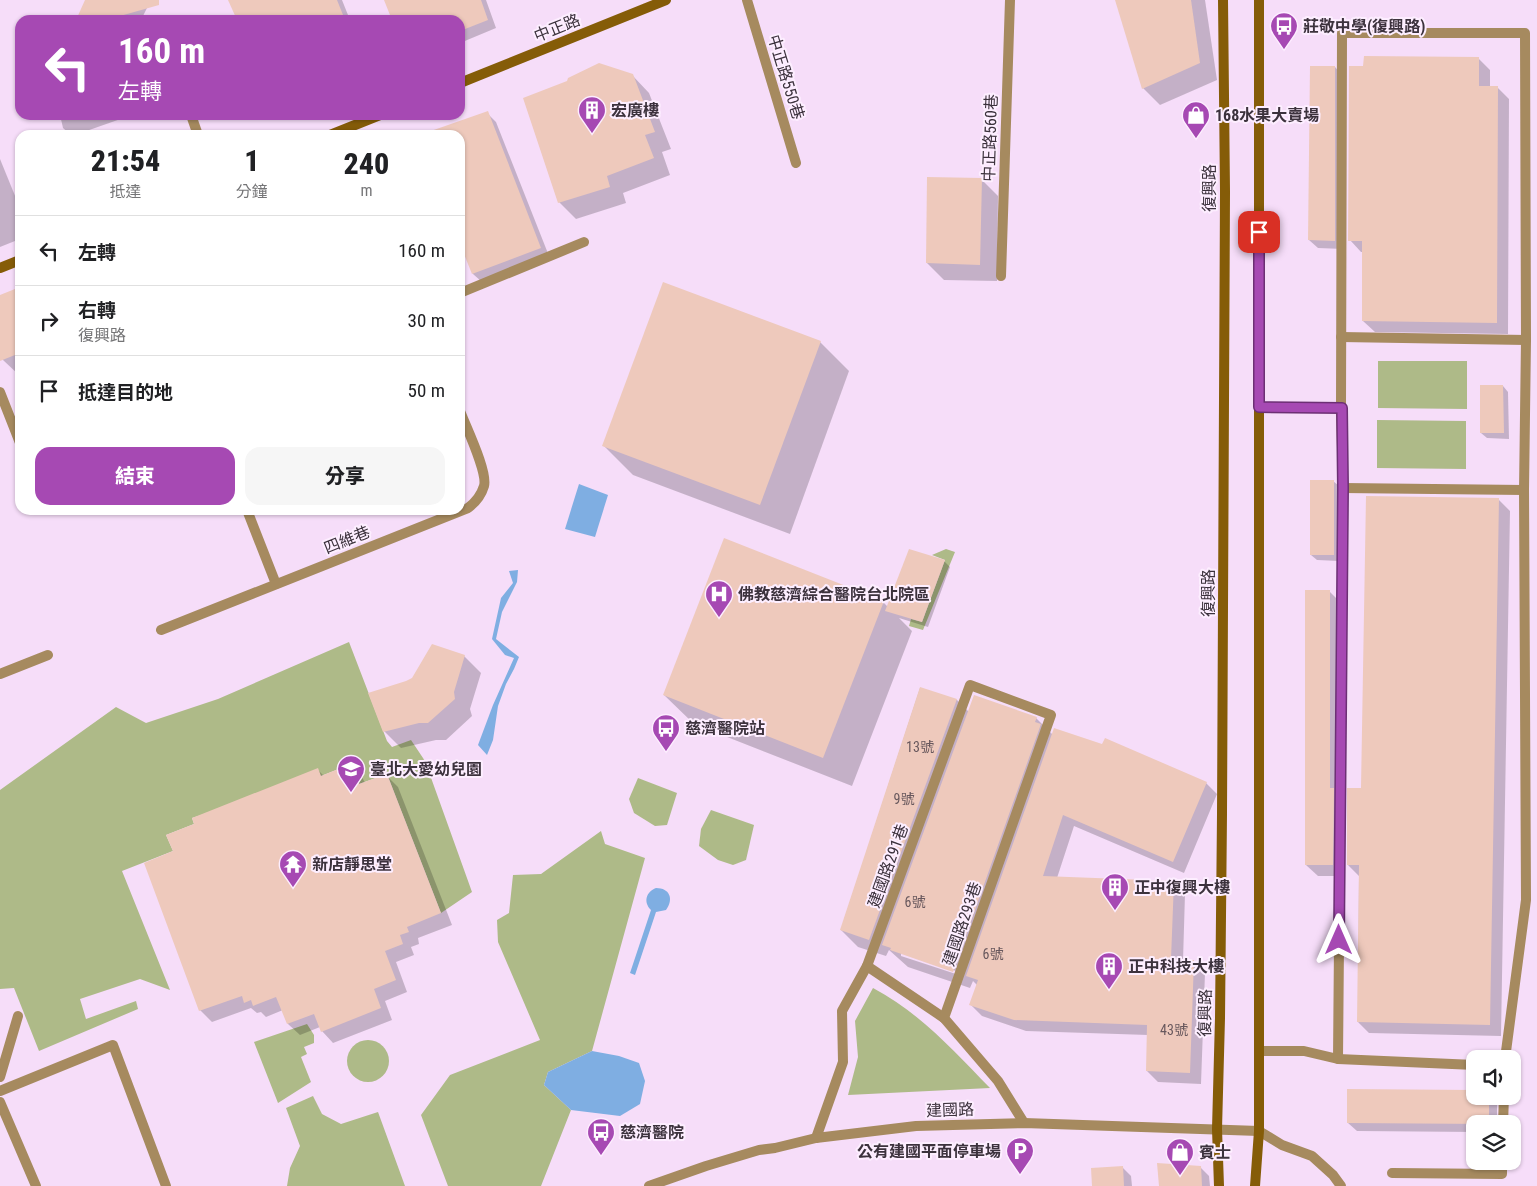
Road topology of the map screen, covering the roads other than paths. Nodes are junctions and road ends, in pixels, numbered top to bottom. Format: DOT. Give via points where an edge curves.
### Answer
graph roads {
  1 [pos="666,0"];
  2 [pos="747,0"];
  3 [pos="1010,0"];
  4 [pos="1223,0"];
  5 [pos="1259,0"];
  6 [pos="465,81"];
  7 [pos="368,120"];
  8 [pos="345,130"];
  9 [pos="796,163"];
  10 [pos="584,242"];
  11 [pos="15,262"];
  12 [pos="0,268"];
  13 [pos="1001,276"];
  14 [pos="465,291"];
  15 [pos="1341,337"];
  16 [pos="1526,340"];
  17 [pos="0,392"];
  18 [pos="1259,407"];
  19 [pos="1342,408"];
  20 [pos="465,424"];
  21 [pos="15,430"];
  22 [pos="1343,488"];
  23 [pos="1524,490"];
  24 [pos="465,509"];
  25 [pos="248,515"];
  26 [pos="450,515"];
  27 [pos="276,584"];
  28 [pos="160,630"];
  29 [pos="48,655"];
  30 [pos="0,674"];
  31 [pos="1051,715"];
  32 [pos="868,966"];
  33 [pos="18,1016"];
  34 [pos="944,1018"];
  35 [pos="1506,1050"];
  36 [pos="1259,1051"];
  37 [pos="1338,1058"];
  38 [pos="1466,1065"];
  39 [pos="0,1077"];
  40 [pos="0,1091"];
  41 [pos="0,1102"];
  42 [pos="1024,1123"];
  43 [pos="1217,1129"];
  44 [pos="1259,1131"];
  45 [pos="816,1138"];
  46 [pos="1502,1170"];
  47 [pos="1392,1173"];
  48 [pos="36,1186"];
  49 [pos="166,1186"];
  50 [pos="649,1186"];
  51 [pos="1219,1186"];
  52 [pos="1256,1186"];
  53 [pos="1341,1186"];
  1 -- 6 [label="main road, 中正路"];
  2 -- 9 [label="street, 中正路550巷"];
  3 -- 13 [label="street, 中正路560巷"];
  4 -- 43 [label="main road, 復興路" via="1222,804"];
  5 -- 18 [label="main road"];
  7 -- 8 [label="main road"];
  10 -- 14 [label="street"];
  11 -- 12 [label="main road"];
  15 -- 16 [label="street"];
  15 -- 16 [label="street" via="1342,33 1525,33"];
  15 -- 19 [label="street"];
  16 -- 23 [label="street"];
  17 -- 21 [label="street"];
  18 -- 19 [label="street"];
  18 -- 36 [label="main road"];
  19 -- 22 [label="street"];
  20 -- 24 [label="street, 四維巷" via="485,484 478,500"];
  22 -- 23 [label="street"];
  22 -- 37 [label="street"];
  23 -- 35 [label="street" via="1526,900"];
  25 -- 27 [label="street"];
  26 -- 27 [label="street, 四維巷"];
  27 -- 28 [label="street, 四維巷"];
  29 -- 30 [label="street"];
  31 -- 32 [label="street, 建國路291巷" via="970,686"];
  31 -- 34 [label="street, 建國路293巷"];
  32 -- 34 [label="street"];
  32 -- 45 [label="street, 建國路291巷" via="842,1011 843,1062"];
  33 -- 39 [label="street"];
  34 -- 42 [label="street" via="998,1081"];
  36 -- 37 [label="street" via="1304,1051"];
  36 -- 44 [label="main road"];
  37 -- 38 [label="street"];
  40 -- 49 [label="street" via="113,1045"];
  41 -- 48 [label="street"];
  42 -- 43 [label="street, 建國路"];
  42 -- 45 [label="street, 建國路" via="916,1126"];
  43 -- 44 [label="street, 建國路"];
  43 -- 51 [label="main road, 復興路"];
  44 -- 52 [label="main road"];
  44 -- 53 [label="street" via="1282,1145 1312,1156"];
  45 -- 50 [label="street, 建國路" via="759,1150"];
  46 -- 47 [label="street" via="1502,1174"];
}
